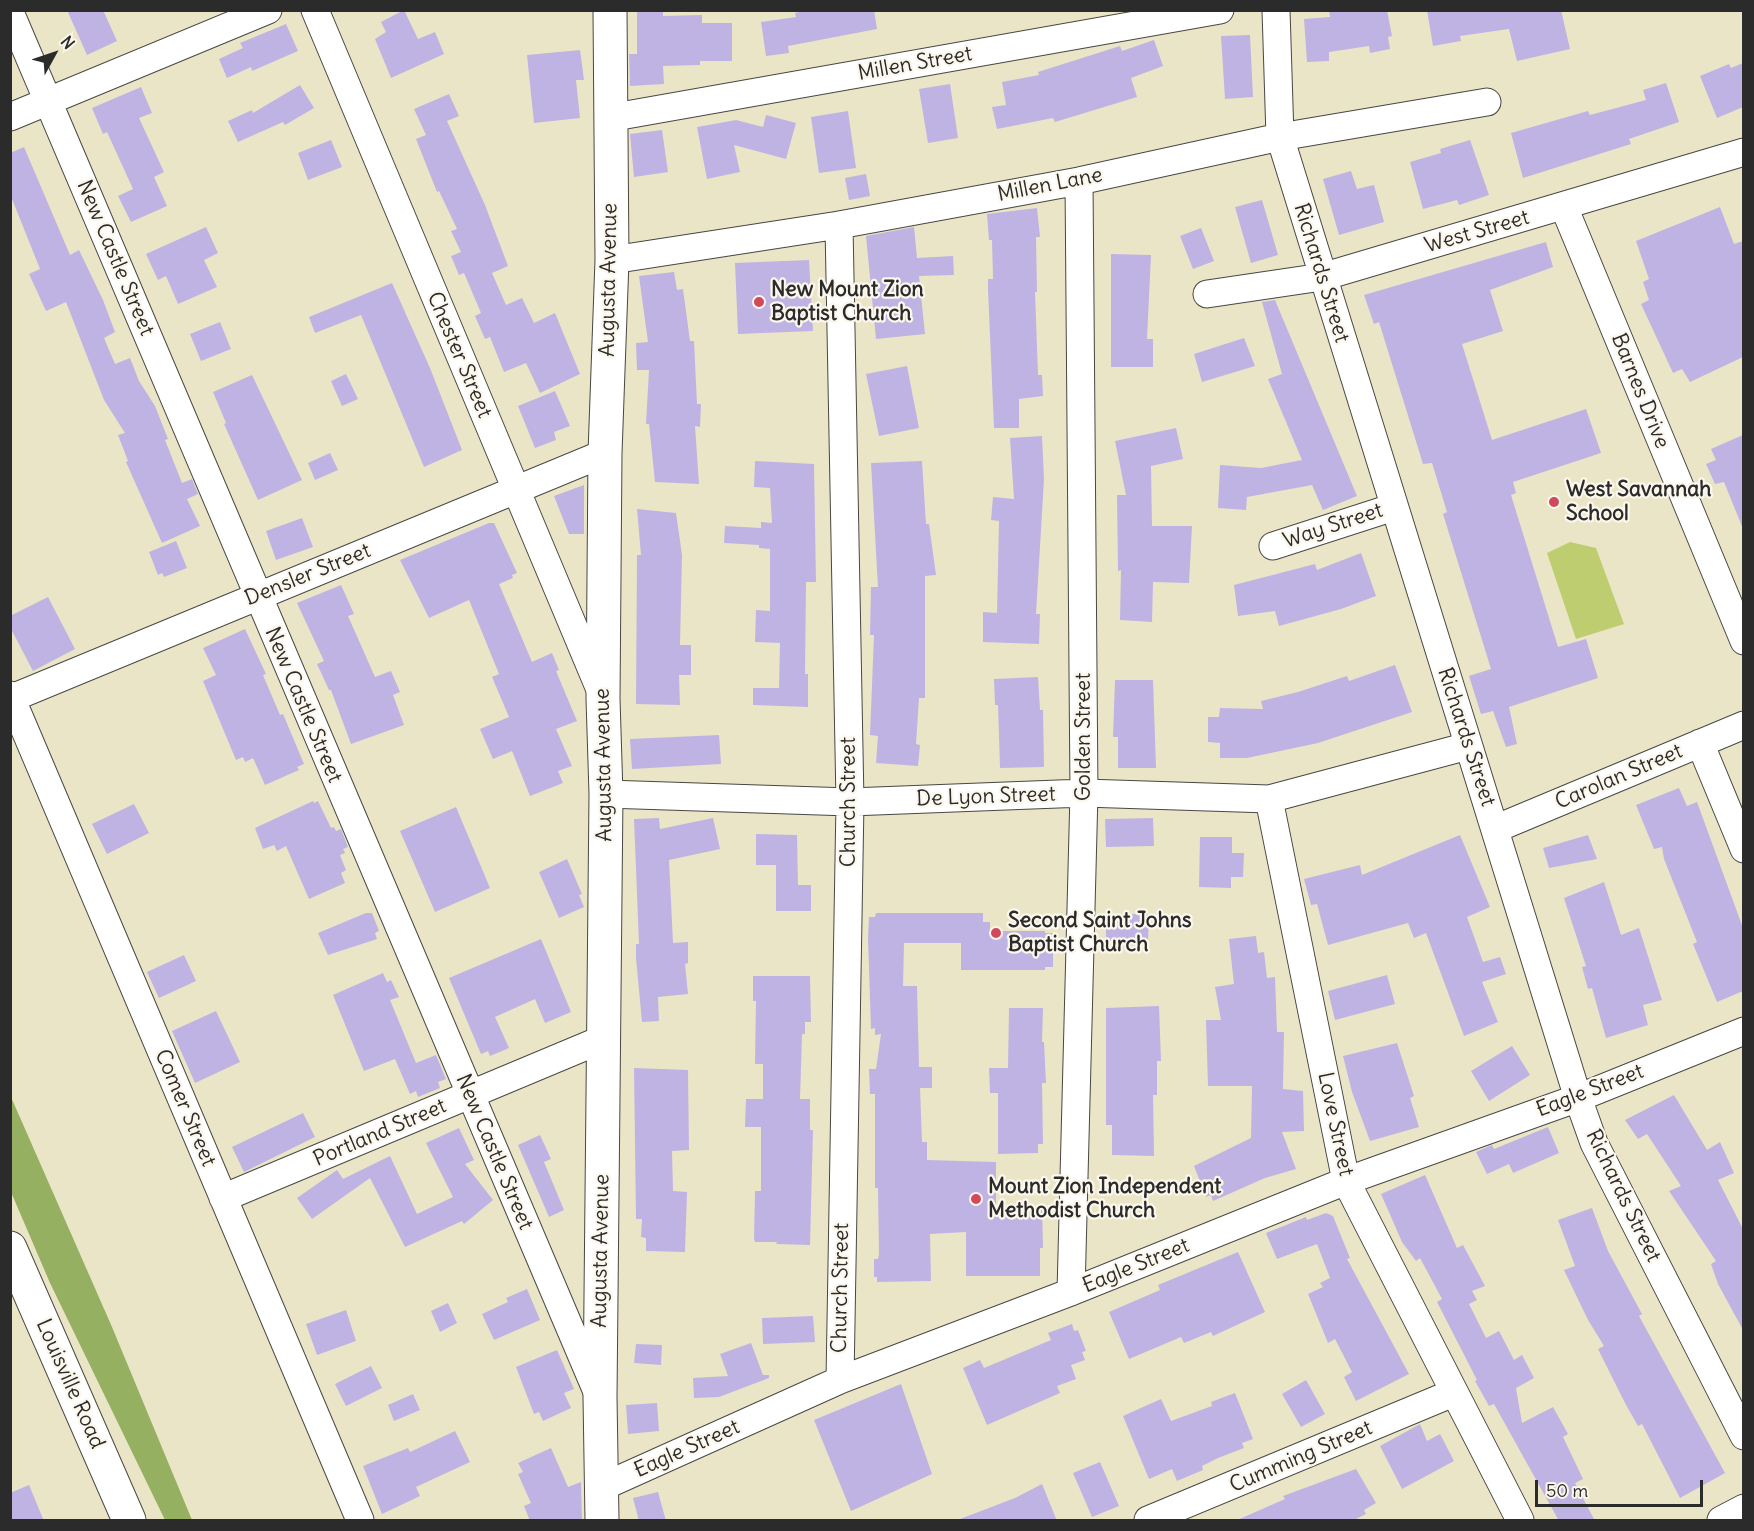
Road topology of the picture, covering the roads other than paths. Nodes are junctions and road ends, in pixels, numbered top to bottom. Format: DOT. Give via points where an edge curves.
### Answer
graph roads {
  1 [pos="268,10"];
  2 [pos="315,10"];
  3 [pos="610,10"];
  4 [pos="1220,10"];
  5 [pos="1276,10"];
  6 [pos="10,12"];
  7 [pos="49,102"];
  8 [pos="1487,102"];
  9 [pos="10,117"];
  10 [pos="609,118"];
  11 [pos="1280,137"];
  12 [pos="1743,152"];
  13 [pos="1079,181"];
  14 [pos="1564,207"];
  15 [pos="839,225"];
  16 [pos="612,260"];
  17 [pos="1322,277"];
  18 [pos="1207,294"];
  19 [pos="605,453"];
  20 [pos="517,492"];
  21 [pos="1394,507"];
  22 [pos="1273,546"];
  23 [pos="256,595"];
  24 [pos="1743,641"];
  25 [pos="11,697"];
  26 [pos="603,699"];
  27 [pos="1743,724"];
  28 [pos="1700,743"];
  29 [pos="1467,746"];
  30 [pos="1084,793"];
  31 [pos="606,794"];
  32 [pos="1269,799"];
  33 [pos="850,802"];
  34 [pos="1495,829"];
  35 [pos="1743,849"];
  36 [pos="1743,1031"];
  37 [pos="603,1039"];
  38 [pos="470,1095"];
  39 [pos="1578,1098"];
  40 [pos="1346,1181"];
  41 [pos="223,1198"];
  42 [pos="10,1248"];
  43 [pos="1071,1292"];
  44 [pos="840,1380"];
  45 [pos="1453,1393"];
  46 [pos="600,1398"];
  47 [pos="1743,1436"];
  48 [pos="602,1487"];
  49 [pos="1743,1508"];
  50 [pos="129,1521"];
  51 [pos="360,1521"];
  52 [pos="602,1521"];
  53 [pos="1148,1521"];
  54 [pos="1520,1521"];
  55 [pos="1721,1521"];
  1 -- 7 [label="street"];
  2 -- 20 [label="street, Chester Street"];
  3 -- 10 [label="main road, Augusta Avenue"];
  4 -- 10 [label="street, Millen Street"];
  5 -- 11 [label="street, Richards Street"];
  6 -- 7 [label="street, New Castle Street"];
  7 -- 9 [label="street"];
  7 -- 23 [label="street, New Castle Street"];
  8 -- 11 [label="street, Millen Lane"];
  10 -- 16 [label="main road, Augusta Avenue"];
  11 -- 13 [label="street, Millen Lane"];
  11 -- 17 [label="street, Richards Street"];
  12 -- 14 [label="street, West Street"];
  13 -- 15 [label="street, Millen Lane"];
  13 -- 30 [label="street, Golden Street"];
  14 -- 17 [label="street, West Street"];
  14 -- 24 [label="street, Barnes Drive"];
  15 -- 16 [label="street, Millen Lane"];
  15 -- 33 [label="street, Church Street"];
  16 -- 19 [label="main road, Augusta Avenue"];
  17 -- 18 [label="street, West Street"];
  17 -- 21 [label="street, Richards Street"];
  19 -- 20 [label="street, Densler Street"];
  19 -- 26 [label="main road, Augusta Avenue"];
  20 -- 23 [label="street, Densler Street"];
  20 -- 26 [label="street, Chester Street"];
  21 -- 22 [label="street, Way Street"];
  21 -- 29 [label="street, Richards Street"];
  23 -- 25 [label="street, Densler Street"];
  23 -- 38 [label="street, New Castle Street"];
  25 -- 41 [label="street, Comer Street"];
  26 -- 31 [label="main road, Augusta Avenue"];
  27 -- 28 [label="street, Carolan Street"];
  28 -- 34 [label="street, Carolan Street"];
  28 -- 35 [label="street"];
  29 -- 32 [label="street, De Lyon Street"];
  29 -- 34 [label="street, Richards Street"];
  30 -- 32 [label="street, De Lyon Street"];
  30 -- 33 [label="street, De Lyon Street"];
  30 -- 43 [label="street, Golden Street"];
  31 -- 33 [label="street, De Lyon Street"];
  31 -- 37 [label="main road, Augusta Avenue"];
  32 -- 40 [label="street, Love Street"];
  33 -- 44 [label="street, Church Street"];
  34 -- 39 [label="street, Richards Street"];
  36 -- 39 [label="street, Eagle Street"];
  37 -- 38 [label="street, Portland Street"];
  37 -- 46 [label="main road, Augusta Avenue"];
  38 -- 41 [label="street, Portland Street"];
  38 -- 46 [label="street, New Castle Street"];
  39 -- 40 [label="street, Eagle Street"];
  39 -- 47 [label="street, Richards Street" via="1594,1143"];
  40 -- 43 [label="street, Eagle Street"];
  40 -- 45 [label="street, Love Street"];
  41 -- 51 [label="street, Comer Street"];
  42 -- 50 [label="main road, Louisville Road"];
  43 -- 44 [label="street, Eagle Street"];
  44 -- 48 [label="street, Eagle Street"];
  45 -- 53 [label="street, Cumming Street"];
  45 -- 54 [label="street, Love Street"];
  46 -- 48 [label="main road, Augusta Avenue"];
  48 -- 52 [label="main road, Augusta Avenue"];
  49 -- 55 [label="street"];
}
